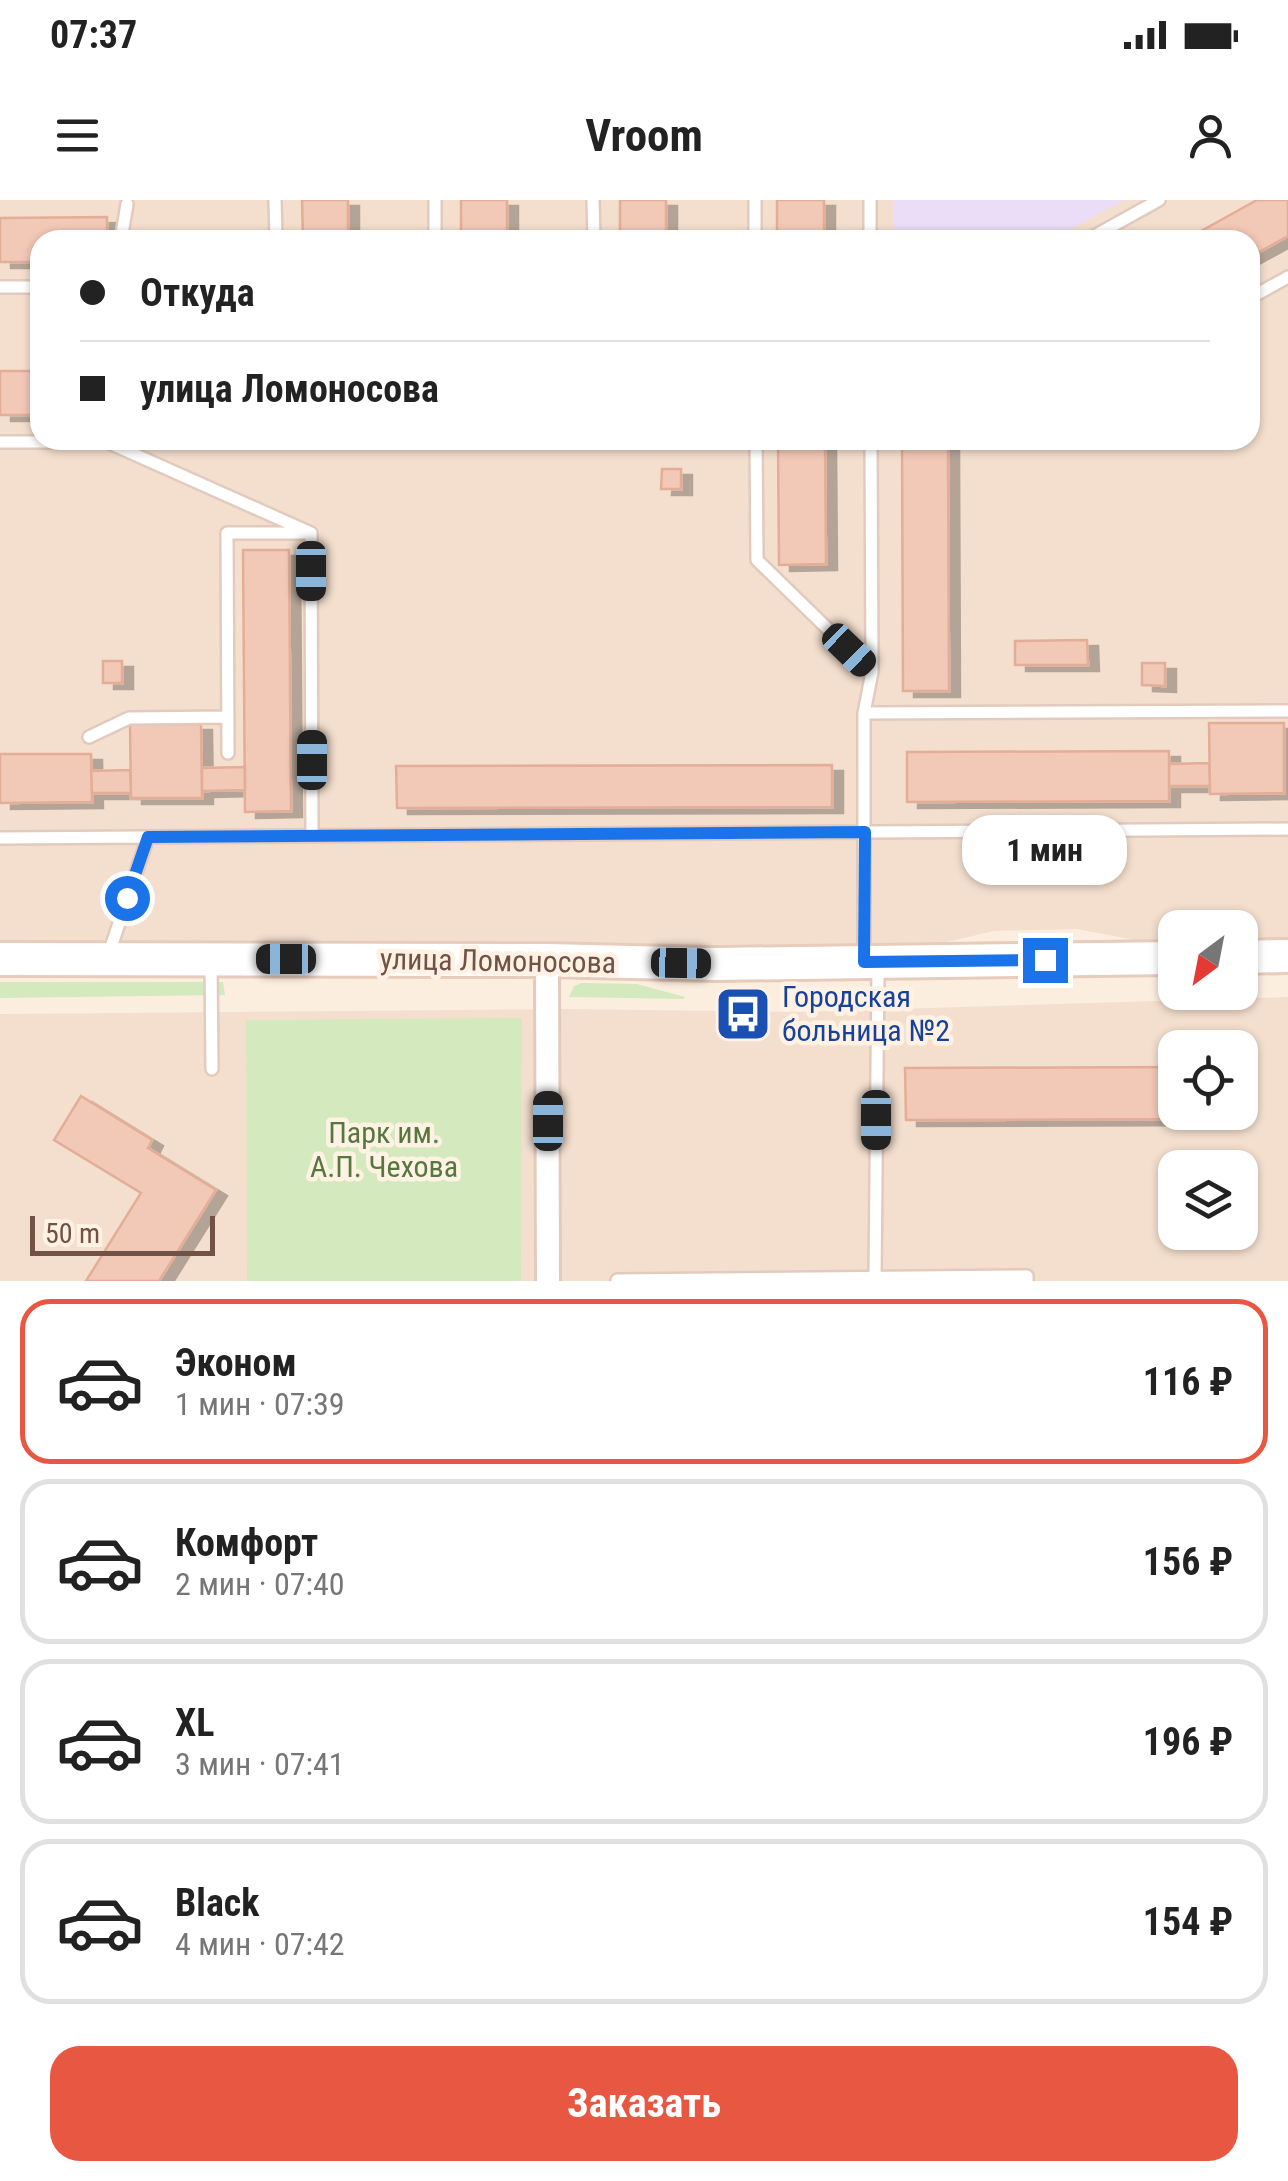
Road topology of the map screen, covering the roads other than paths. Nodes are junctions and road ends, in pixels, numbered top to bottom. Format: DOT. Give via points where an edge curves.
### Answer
graph roads {
  1 [pos="276,200"];
  2 [pos="435,200"];
  3 [pos="594,200"];
  4 [pos="755,200"];
  5 [pos="870,200"];
  6 [pos="1159,200"];
  7 [pos="127,204"];
  8 [pos="123,230"];
  9 [pos="276,230"];
  10 [pos="435,230"];
  11 [pos="594,230"];
  12 [pos="755,230"];
  13 [pos="870,230"];
  14 [pos="1105,230"];
  15 [pos="1288,277"];
  16 [pos="0,287"];
  17 [pos="30,287"];
  18 [pos="1260,292"];
  19 [pos="0,442"];
  20 [pos="30,442"];
  21 [pos="125,450"];
  22 [pos="756,450"];
  23 [pos="871,450"];
  24 [pos="310,533"];
  25 [pos="872,672"];
  26 [pos="1288,712"];
  27 [pos="864,713"];
  28 [pos="228,717"];
  29 [pos="90,737"];
  30 [pos="228,752"];
  31 [pos="1288,828"];
  32 [pos="865,832"];
  33 [pos="312,836"];
  34 [pos="148,837"];
  35 [pos="0,838"];
  36 [pos="1258,956"];
  37 [pos="1288,956"];
  38 [pos="1158,958"];
  39 [pos="0,959"];
  40 [pos="107,959"];
  41 [pos="212,959"];
  42 [pos="548,960"];
  43 [pos="872,962"];
  44 [pos="212,1069"];
  45 [pos="875,1277"];
  46 [pos="617,1280"];
  47 [pos="548,1281"];
  48 [pos="1028,1281"];
  1 -- 9 [label="lane"];
  2 -- 10 [label="lane"];
  3 -- 11 [label="lane"];
  4 -- 12 [label="lane"];
  5 -- 13 [label="lane"];
  6 -- 14 [label="lane"];
  7 -- 8 [label="lane"];
  15 -- 18 [label="lane"];
  16 -- 17 [label="lane"];
  19 -- 20 [label="lane"];
  21 -- 24 [label="lane"];
  22 -- 25 [label="lane" via="757,560"];
  23 -- 25 [label="lane"];
  24 -- 28 [label="lane" via="226,533"];
  24 -- 33 [label="lane"];
  25 -- 27 [label="lane"];
  26 -- 27 [label="lane"];
  27 -- 32 [label="lane"];
  28 -- 29 [label="lane" via="129,718"];
  28 -- 30 [label="lane"];
  31 -- 32 [label="lane"];
  32 -- 33 [label="lane"];
  32 -- 43 [label="lane"];
  33 -- 34 [label="lane"];
  34 -- 35 [label="lane"];
  34 -- 40 [label="lane"];
  36 -- 37 [label="main road"];
  38 -- 43 [label="main road, улица Ломоносова"];
  39 -- 40 [label="main road, улица Ломоносова"];
  40 -- 41 [label="main road, улица Ломоносова"];
  41 -- 42 [label="main road, улица Ломоносова"];
  41 -- 44 [label="lane"];
  42 -- 43 [label="main road, улица Ломоносова"];
  42 -- 47 [label="street"];
  43 -- 45 [label="lane"];
  45 -- 46 [label="lane"];
  45 -- 48 [label="lane"];
}
